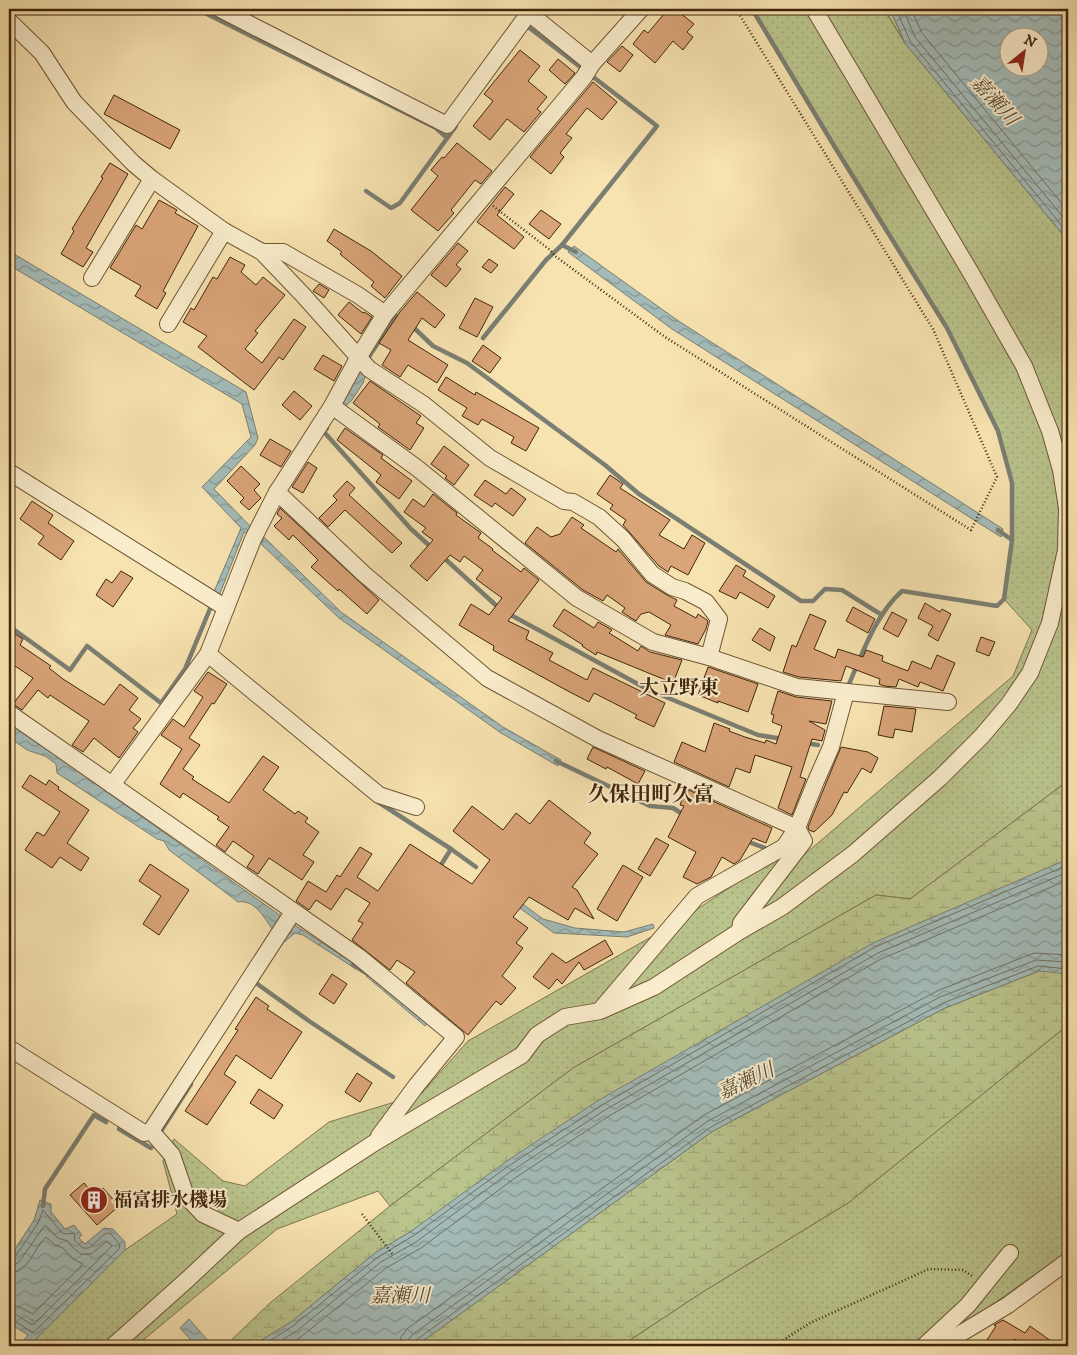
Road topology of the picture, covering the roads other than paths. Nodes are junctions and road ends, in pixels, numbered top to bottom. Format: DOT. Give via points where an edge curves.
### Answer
graph roads {
  1 [pos="220,9"];
  2 [pos="641,9"];
  3 [pos="814,9"];
  4 [pos="9,21"];
  5 [pos="588,70"];
  6 [pos="152,179"];
  7 [pos="224,231"];
  8 [pos="262,252"];
  9 [pos="92,278"];
  10 [pos="385,314"];
  11 [pos="168,324"];
  12 [pos="358,358"];
  13 [pos="338,410"];
  14 [pos="9,472"];
  15 [pos="277,492"];
  16 [pos="218,604"];
  17 [pos="208,654"];
  18 [pos="709,657"];
  19 [pos="846,692"];
  20 [pos="948,702"];
  21 [pos="9,713"];
  22 [pos="112,785"];
  23 [pos="416,807"];
  24 [pos="797,828"];
  25 [pos="288,919"];
  26 [pos="740,931"];
  27 [pos="600,1011"];
  28 [pos="9,1048"];
  29 [pos="151,1131"];
  30 [pos="374,1142"];
  31 [pos="239,1231"];
  32 [pos="1010,1253"];
  33 [pos="1068,1260"];
  34 [pos="113,1346"];
  35 [pos="924,1346"];
  36 [pos="940,1346"];
  1 -- 5 [label="street" via="447,124 529,13"];
  2 -- 5 [label="street"];
  3 -- 26 [label="street" via="1024,366 1050,431 1061,470 1067,508 1066,550 1050,623 1030,673 982,736 940,778 853,854 782,907"];
  4 -- 6 [label="street" via="42,53 74,102"];
  5 -- 10 [label="street"];
  6 -- 7 [label="street"];
  6 -- 9 [label="street"];
  7 -- 8 [label="street"];
  7 -- 11 [label="street"];
  8 -- 10 [label="street" via="283,252"];
  8 -- 12 [label="street"];
  10 -- 12 [label="street"];
  12 -- 13 [label="street"];
  12 -- 18 [label="street" via="369,369 423,404 490,458 564,501 573,502 599,517 623,539 652,574 706,602 719,619"];
  13 -- 15 [label="street"];
  13 -- 18 [label="street" via="417,468 577,598 653,642"];
  14 -- 16 [label="street"];
  15 -- 16 [label="street"];
  15 -- 24 [label="street" via="364,574 487,678 598,739"];
  16 -- 17 [label="street"];
  17 -- 22 [label="street"];
  17 -- 23 [label="street" via="379,795"];
  18 -- 19 [label="street" via="797,686"];
  19 -- 20 [label="street"];
  19 -- 24 [label="street" via="831,747"];
  21 -- 22 [label="street"];
  22 -- 25 [label="street"];
  24 -- 26 [label="street" via="804,841 741,923"];
  24 -- 27 [label="street" via="784,847 697,896"];
  25 -- 29 [label="street"];
  25 -- 30 [label="street" via="359,957 456,1037"];
  26 -- 27 [label="street" via="654,987"];
  27 -- 30 [label="street" via="565,1017 537,1035 522,1056"];
  28 -- 29 [label="street" via="144,1133"];
  29 -- 31 [label="street" via="172,1155 186,1196 203,1214"];
  30 -- 31 [label="street"];
  31 -- 34 [label="street"];
  32 -- 35 [label="street" via="968,1305"];
  33 -- 36 [label="street" via="1008,1305"];
}
